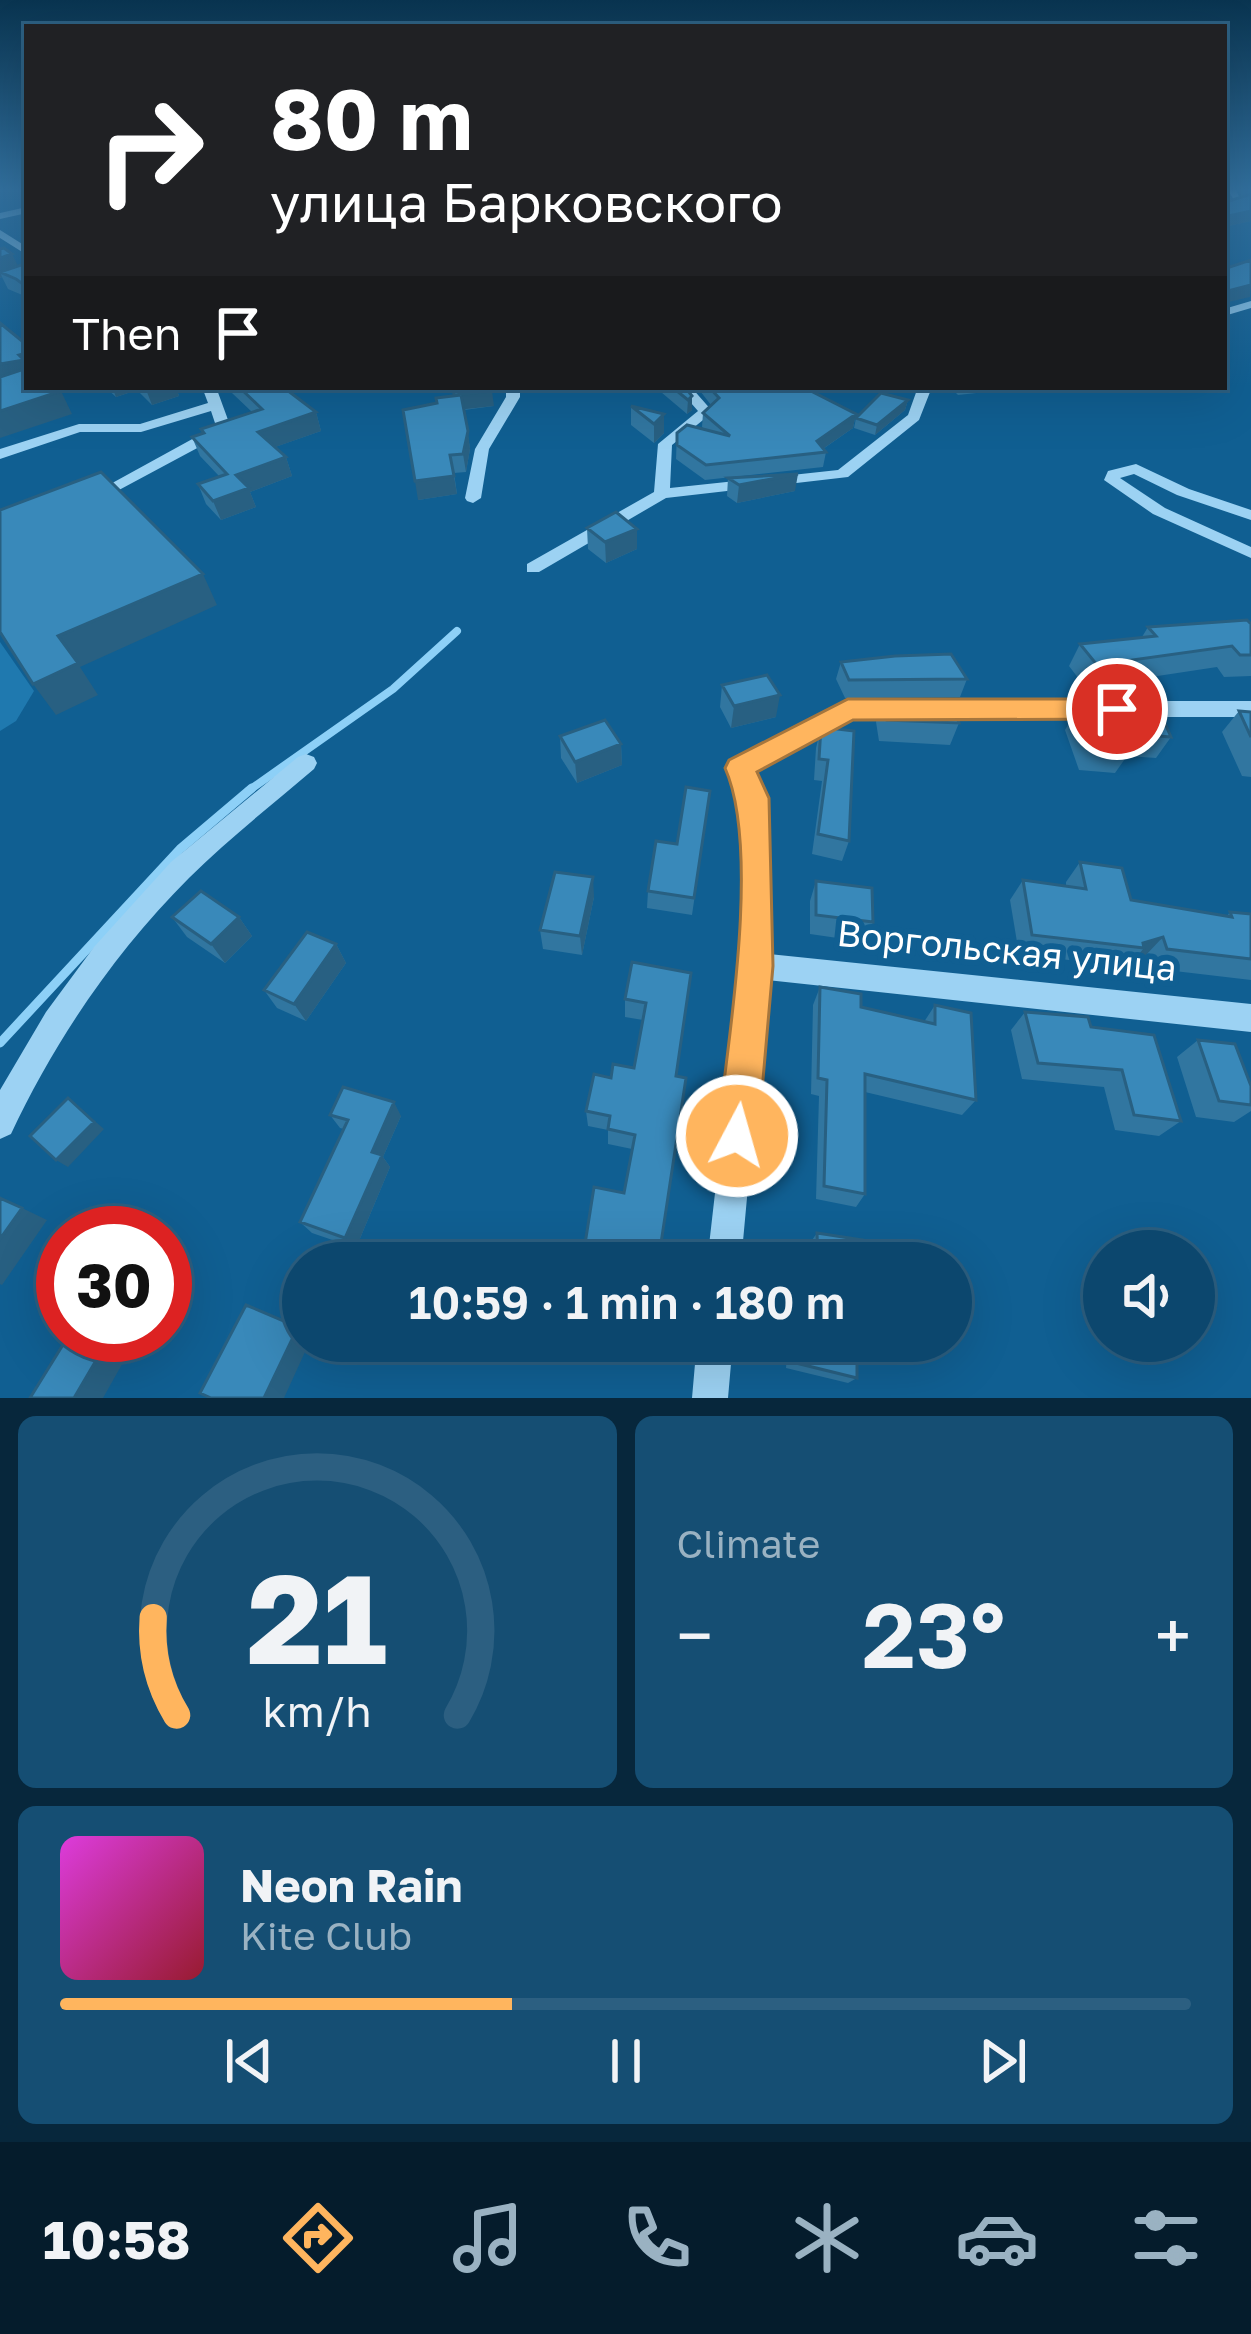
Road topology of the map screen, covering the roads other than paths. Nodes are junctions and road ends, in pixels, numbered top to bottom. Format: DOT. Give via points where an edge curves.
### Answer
graph roads {
  1 [pos="1251,304"];
  2 [pos="1227,310"];
  3 [pos="212,390"];
  4 [pos="513,390"];
  5 [pos="687,390"];
  6 [pos="925,390"];
  7 [pos="216,405"];
  8 [pos="0,454"];
  9 [pos="113,487"];
  10 [pos="662,494"];
  11 [pos="473,498"];
  12 [pos="1251,515"];
  13 [pos="1251,553"];
  14 [pos="533,568"];
  15 [pos="1251,709"];
  16 [pos="306,763"];
  17 [pos="755,966"];
  18 [pos="1251,1018"];
  19 [pos="0,1123"];
  20 [pos="726,1242"];
  21 [pos="715,1362"];
  22 [pos="713,1397"];
  1 -- 2 [label="street"];
  3 -- 7 [label="street"];
  4 -- 11 [label="street" via="482,449"];
  5 -- 10 [label="street" via="706,412 665,444"];
  6 -- 10 [label="street" via="914,417 842,474"];
  7 -- 8 [label="street" via="142,428 79,428"];
  7 -- 9 [label="street" via="224,428"];
  10 -- 14 [label="street"];
  12 -- 13 [label="street" via="1136,469 1112,480"];
  15 -- 17 [label="street" via="848,710 740,768 754,798"];
  16 -- 19 [label="street" via="180,870 112,950"];
  17 -- 18 [label="street, Воргольская улица"];
  17 -- 20 [label="street"];
  21 -- 22 [label="street"];
}
